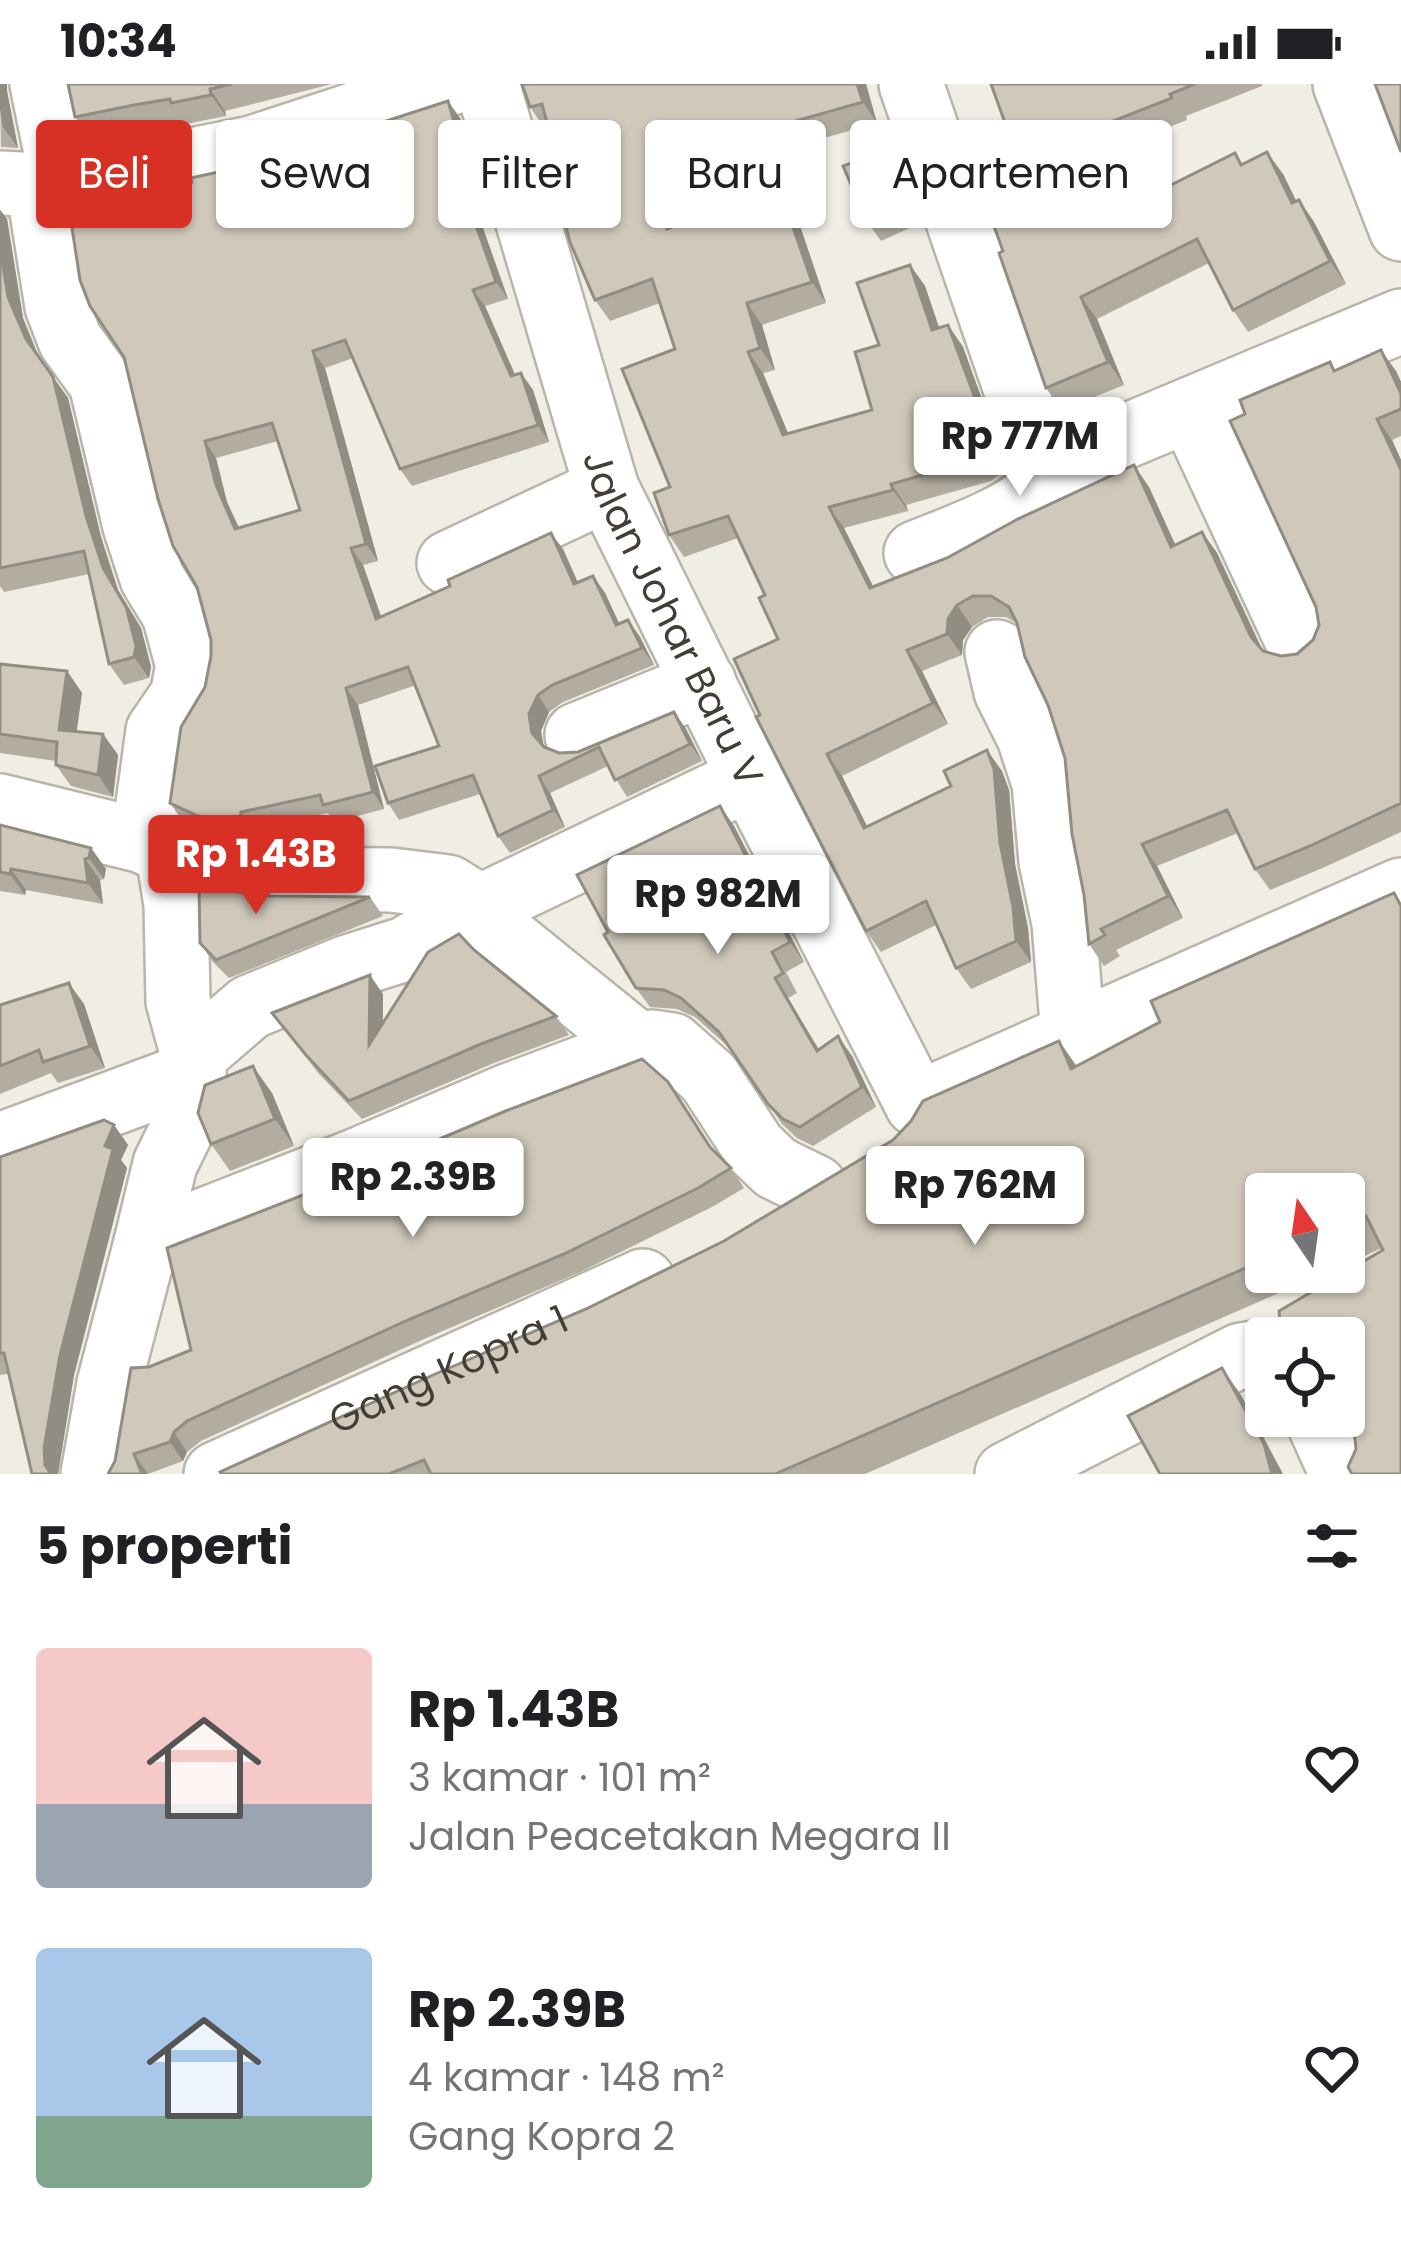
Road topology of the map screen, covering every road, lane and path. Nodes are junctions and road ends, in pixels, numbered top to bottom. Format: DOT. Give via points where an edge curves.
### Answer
graph roads {
  1 [pos="42,84"];
  2 [pos="448,84"];
  3 [pos="487,84"];
  4 [pos="911,84"];
  5 [pos="1345,84"];
  6 [pos="34,185"];
  7 [pos="1401,229"];
  8 [pos="1401,321"];
  9 [pos="1190,410"];
  10 [pos="1046,458"];
  11 [pos="607,489"];
  12 [pos="916,553"];
  13 [pos="449,563"];
  14 [pos="1298,642"];
  15 [pos="997,652"];
  16 [pos="704,683"];
  17 [pos="577,735"];
  18 [pos="750,778"];
  19 [pos="0,806"];
  20 [pos="155,847"];
  21 [pos="1401,890"];
  22 [pos="480,907"];
  23 [pos="1073,1035"];
  24 [pos="641,1047"];
  25 [pos="193,1065"];
  26 [pos="917,1104"];
  27 [pos="0,1145"];
  28 [pos="153,1241"];
  29 [pos="690,1258"];
  30 [pos="1245,1355"];
  31 [pos="1325,1437"];
  32 [pos="93,1474"];
  33 [pos="216,1474"];
  34 [pos="1006,1474"];
  35 [pos="1342,1474"];
  1 -- 6 [label="street"];
  2 -- 6 [label="street" via="252,148"];
  3 -- 11 [label="street, Jalan Johar Baru V"];
  4 -- 10 [label="street"];
  5 -- 7 [label="street"];
  6 -- 20 [label="street" via="57,306 101,383 135,526 188,666 182,696 158,731"];
  8 -- 9 [label="street"];
  9 -- 10 [label="street" via="1069,460"];
  9 -- 14 [label="street"];
  10 -- 12 [label="street" via="1045,476 1010,512"];
  11 -- 13 [label="street"];
  11 -- 16 [label="street, Jalan Johar Baru V"];
  15 -- 23 [label="street" via="1045,783"];
  16 -- 17 [label="street"];
  16 -- 18 [label="street, Jalan Johar Baru V"];
  18 -- 22 [label="street"];
  18 -- 26 [label="street, Jalan Johar Baru V"];
  19 -- 20 [label="street"];
  20 -- 22 [label="street" via="199,868 448,887"];
  20 -- 25 [label="street" via="176,905 178,1001"];
  21 -- 23 [label="street"];
  22 -- 24 [label="street"];
  22 -- 25 [label="street" via="405,949 250,1007"];
  23 -- 26 [label="street"];
  24 -- 26 [label="street" via="672,1045 710,1078 776,1168 827,1180 895,1139"];
  24 -- 28 [label="street"];
  25 -- 27 [label="street"];
  25 -- 28 [label="street"];
  28 -- 32 [label="street" via="109,1384"];
  29 -- 33 [label="street, Gang Kopra 1"];
  30 -- 34 [label="street"];
  31 -- 35 [label="street"];
}
